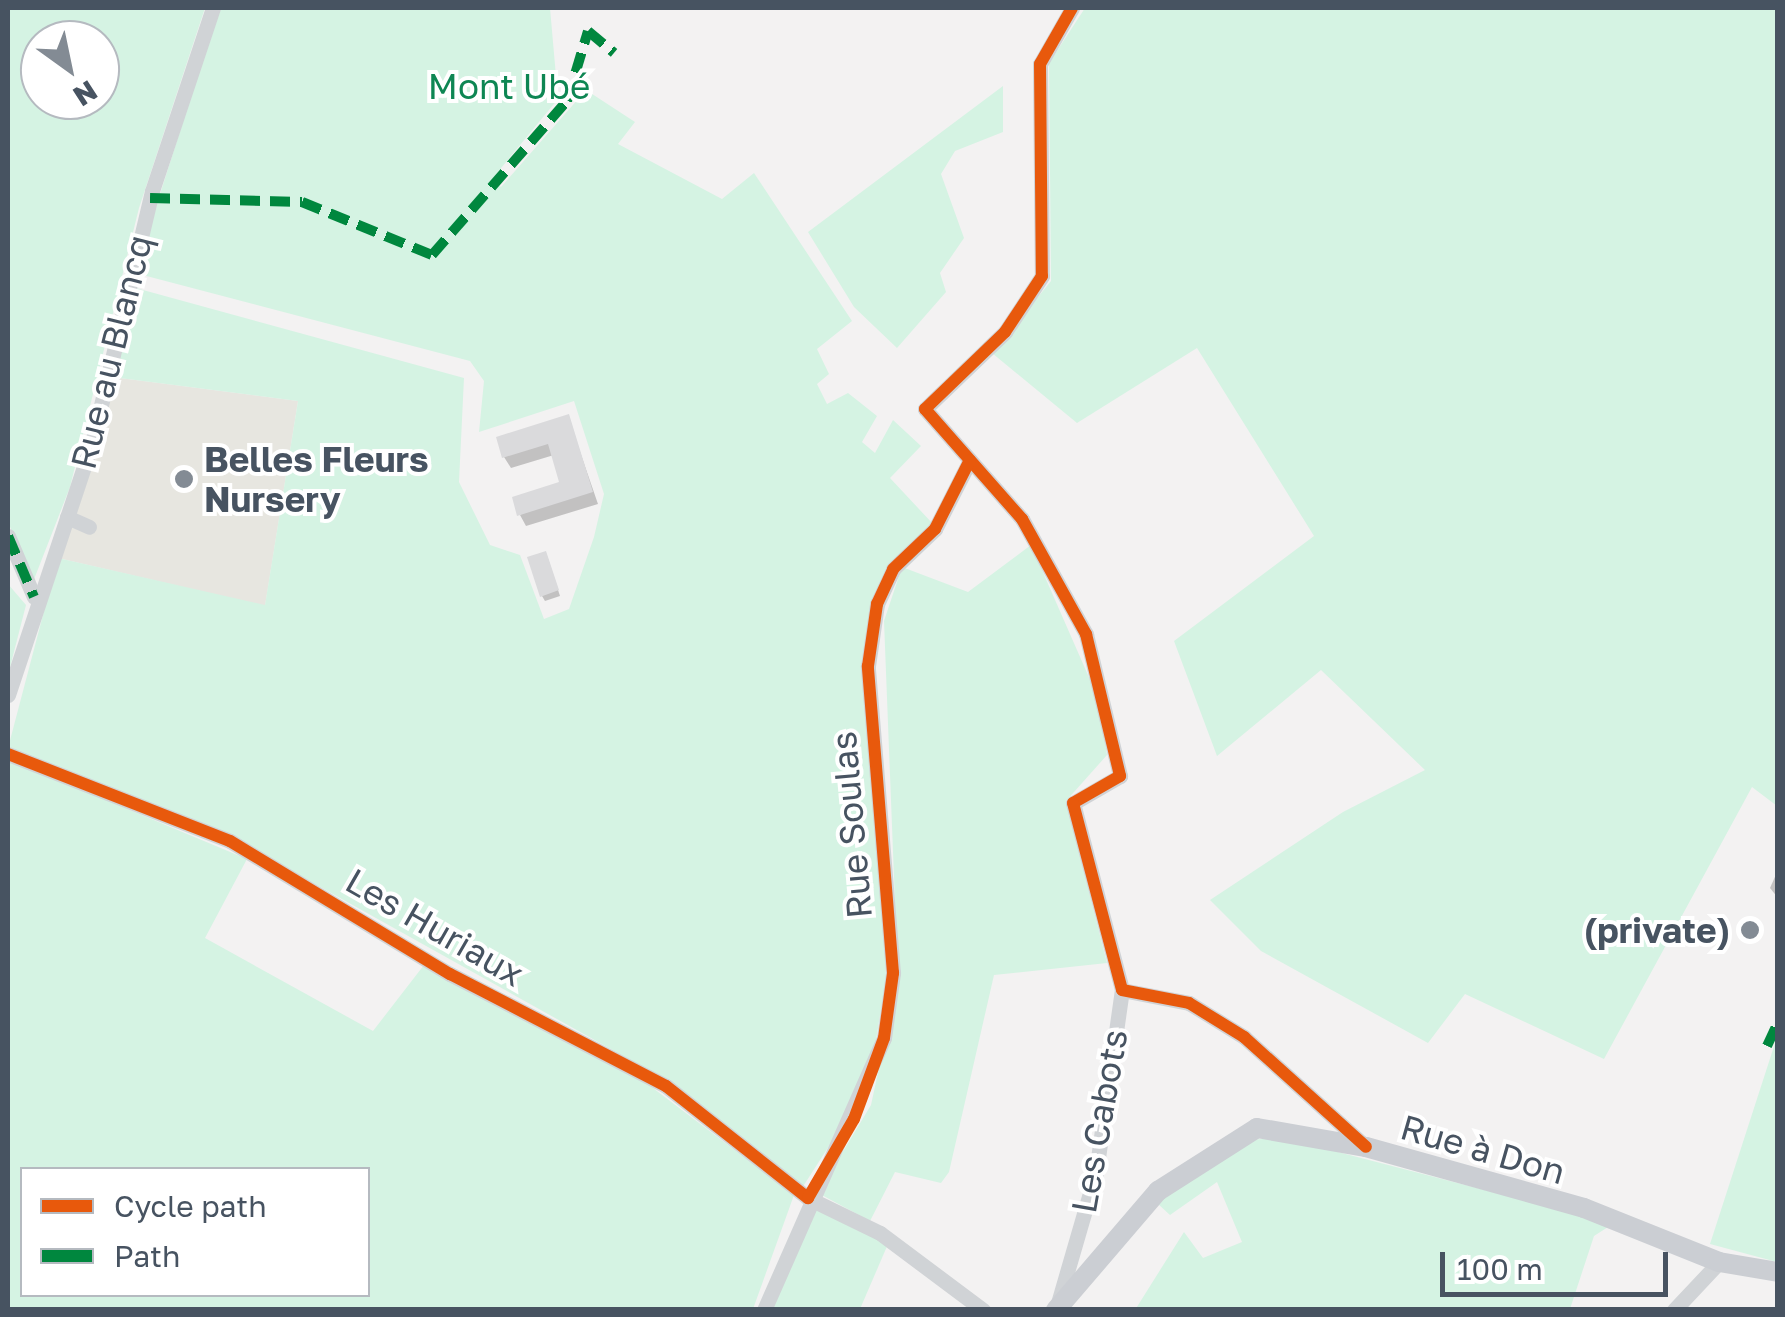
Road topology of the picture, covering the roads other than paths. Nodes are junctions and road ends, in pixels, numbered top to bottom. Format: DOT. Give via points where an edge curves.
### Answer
graph roads {
  1 [pos="213,8"];
  2 [pos="1072,8"];
  3 [pos="970,460"];
  4 [pos="67,517"];
  5 [pos="88,527"];
  6 [pos="8,536"];
  7 [pos="34,597"];
  8 [pos="8,695"];
  9 [pos="8,754"];
  10 [pos="1122,990"];
  11 [pos="1366,1147"];
  12 [pos="808,1198"];
  13 [pos="1719,1262"];
  14 [pos="1778,1272"];
  15 [pos="764,1310"];
  16 [pos="983,1310"];
  17 [pos="1056,1310"];
  18 [pos="1674,1310"];
  1 -- 4 [label="street, Rue au Blancq" via="152,190"];
  2 -- 3 [label="street" via="1040,64 1042,276 1005,332 924,409"];
  3 -- 10 [label="street" via="1022,519 1086,634 1120,776 1073,803"];
  3 -- 12 [label="street, Rue Soulas" via="934,529 892,568 877,604 868,666 893,972 884,1038 854,1119"];
  4 -- 5 [label="street"];
  4 -- 7 [label="street, Rue au Blancq"];
  6 -- 7 [label="street"];
  7 -- 8 [label="street, Rue au Blancq"];
  9 -- 12 [label="street, Les Huriaux" via="230,841 450,974 666,1086"];
  10 -- 11 [label="street" via="1189,1003 1244,1037"];
  10 -- 17 [label="street, Les Cabots" via="1096,1172"];
  11 -- 13 [label="main road, Rue à Don" via="1584,1208"];
  11 -- 17 [label="main road, Rue à Don" via="1289,1128 1227,1139 1158,1191"];
  12 -- 15 [label="street, Rue Soulas"];
  12 -- 16 [label="street, Les Huriaux" via="880,1233"];
  13 -- 14 [label="main road, Rue à Don"];
  13 -- 18 [label="street"];
}
